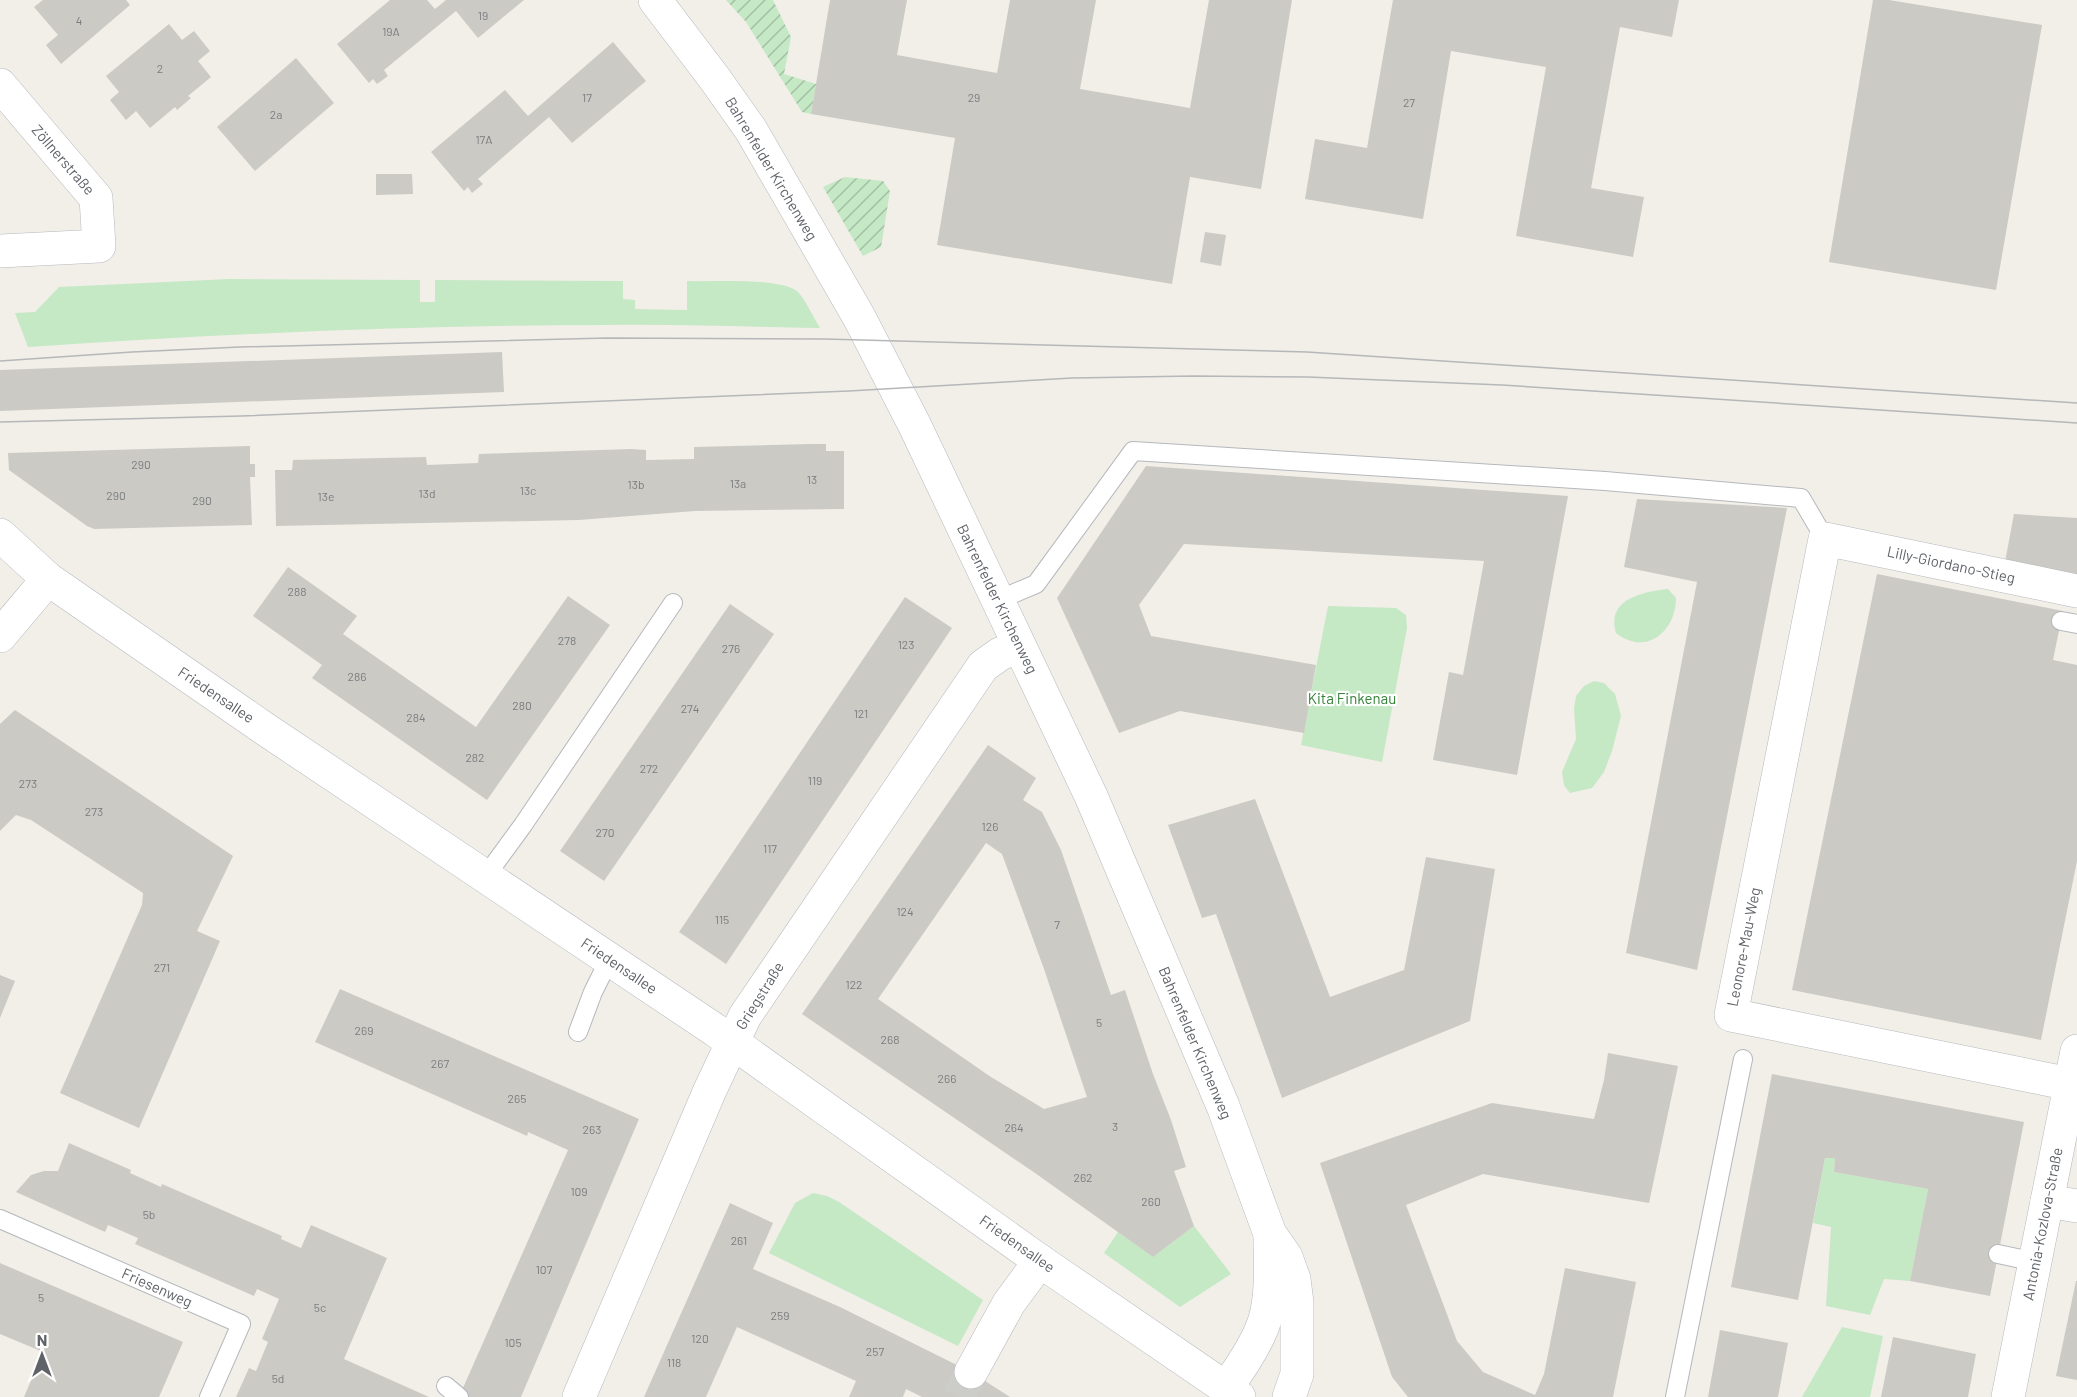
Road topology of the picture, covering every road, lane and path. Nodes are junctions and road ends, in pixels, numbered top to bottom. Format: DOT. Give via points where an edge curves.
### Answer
graph roads {
  1 [pos="655,0"];
  2 [pos="0,85"];
  3 [pos="0,251"];
  4 [pos="0,536"];
  5 [pos="1825,539"];
  6 [pos="48,579"];
  7 [pos="2077,591"];
  8 [pos="996,601"];
  9 [pos="672,603"];
  10 [pos="0,636"];
  11 [pos="1019,646"];
  12 [pos="485,877"];
  13 [pos="609,960"];
  14 [pos="578,1032"];
  15 [pos="732,1043"];
  16 [pos="2077,1051"];
  17 [pos="1743,1059"];
  18 [pos="2070,1084"];
  19 [pos="2062,1203"];
  20 [pos="0,1219"];
  21 [pos="1270,1234"];
  22 [pos="1998,1254"];
  23 [pos="1040,1261"];
  24 [pos="2035,1263"];
  25 [pos="971,1372"];
  26 [pos="1232,1393"];
  27 [pos="209,1397"];
  28 [pos="579,1397"];
  29 [pos="1289,1397"];
  30 [pos="1675,1397"];
  31 [pos="2008,1397"];
  1 -- 8 [label="street, Bahrenfelder Kirchenweg" via="751,130 844,291 915,426"];
  2 -- 3 [label="street, Zöllnerstraße" via="96,198 99,246"];
  4 -- 6 [label="street, Friedensallee"];
  5 -- 7 [label="street, Lilly-Giordano-Stieg"];
  5 -- 8 [label="lane" via="1802,498 1605,481 1133,451 1036,584"];
  5 -- 18 [label="street, Leonore-Mau-Weg" via="1731,1015"];
  6 -- 10 [label="street"];
  6 -- 12 [label="street, Friedensallee"];
  8 -- 11 [label="street, Bahrenfelder Kirchenweg"];
  9 -- 12 [label="lane"];
  11 -- 15 [label="street, Griegstraße" via="983,666 745,1016"];
  11 -- 21 [label="street, Bahrenfelder Kirchenweg" via="1091,796 1219,1096"];
  12 -- 13 [label="street, Friedensallee"];
  13 -- 14 [label="lane"];
  13 -- 15 [label="street, Friedensallee"];
  15 -- 23 [label="street, Friedensallee"];
  15 -- 28 [label="street, Griegstraße"];
  16 -- 18 [label="street, Antonia-Kozlova-Straße"];
  17 -- 30 [label="lane"];
  18 -- 19 [label="street, Antonia-Kozlova-Straße"];
  19 -- 24 [label="street, Antonia-Kozlova-Straße"];
  20 -- 27 [label="lane, Friesenweg" via="241,1324"];
  21 -- 26 [label="street, Bahrenfelder Kirchenweg" via="1268,1303 1263,1327"];
  21 -- 29 [label="street, Bahrenfelder Kirchenweg" via="1286,1257 1297,1303 1297,1374"];
  22 -- 24 [label="lane"];
  23 -- 25 [label="street" via="1009,1303"];
  23 -- 26 [label="street, Friedensallee"];
  24 -- 31 [label="street, Antonia-Kozlova-Straße"];
}
